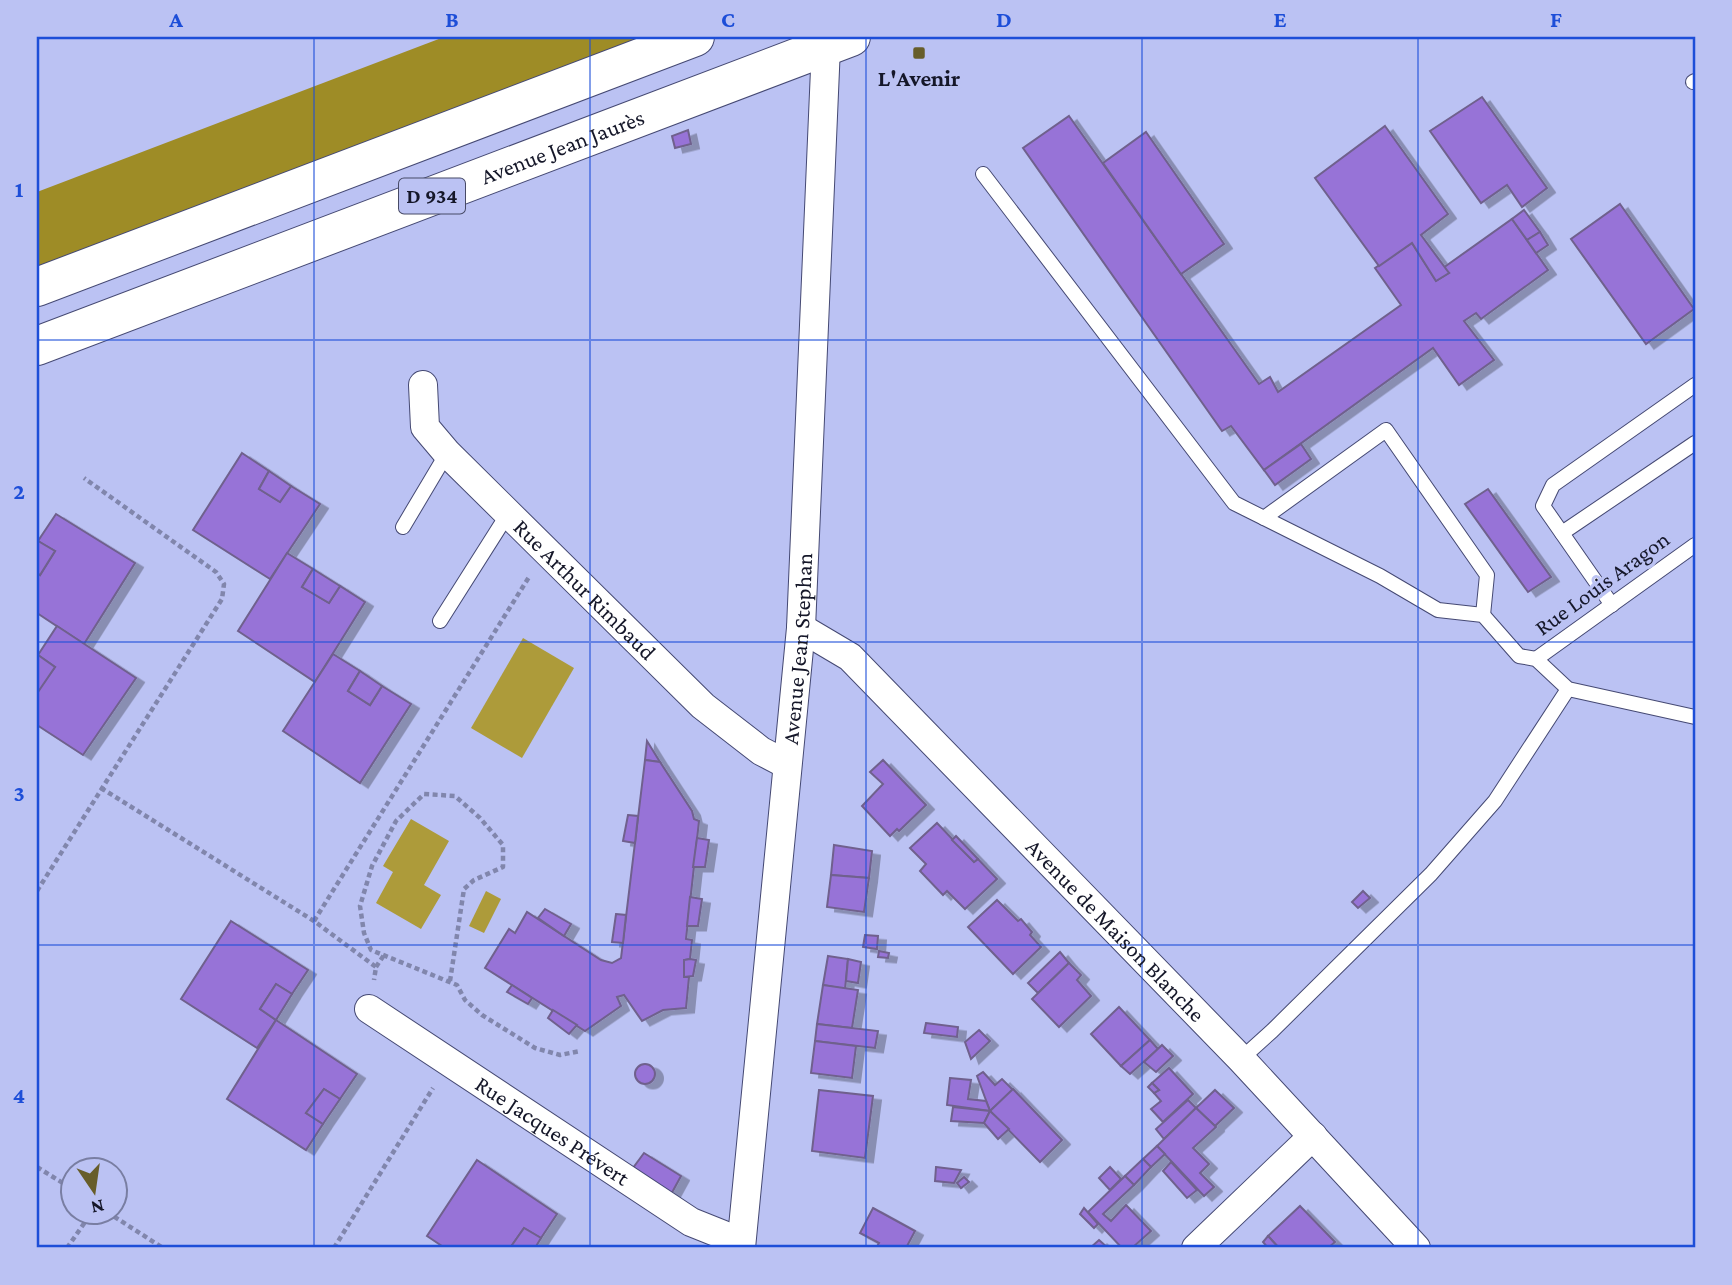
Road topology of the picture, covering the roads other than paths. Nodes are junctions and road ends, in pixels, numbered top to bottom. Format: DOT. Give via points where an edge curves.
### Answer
graph roads {
  1 [pos="695,37"];
  2 [pos="836,40"];
  3 [pos="983,174"];
  4 [pos="37,287"];
  5 [pos="37,346"];
  6 [pos="422,385"];
  7 [pos="1695,385"];
  8 [pos="1695,443"];
  9 [pos="447,453"];
  10 [pos="509,512"];
  11 [pos="1264,518"];
  12 [pos="403,527"];
  13 [pos="1562,533"];
  14 [pos="1695,545"];
  15 [pos="1612,605"];
  16 [pos="1483,615"];
  17 [pos="440,621"];
  18 [pos="801,628"];
  19 [pos="1536,659"];
  20 [pos="1568,689"];
  21 [pos="1695,717"];
  22 [pos="786,764"];
  23 [pos="369,1009"];
  24 [pos="1241,1059"];
  25 [pos="1313,1136"];
  26 [pos="741,1245"];
  27 [pos="1196,1248"];
  28 [pos="1416,1248"];
  1 -- 4 [label="main road, D 934"];
  2 -- 5 [label="main road, Avenue Jean Jaurès / D 934"];
  2 -- 18 [label="street, Avenue Jean Stephan"];
  3 -- 11 [label="lane" via="1234,503"];
  6 -- 9 [label="street, Rue Arthur Rimbaud" via="425,427"];
  7 -- 13 [label="lane" via="1553,485 1543,506"];
  8 -- 13 [label="lane"];
  9 -- 10 [label="street, Rue Arthur Rimbaud"];
  9 -- 12 [label="lane"];
  10 -- 17 [label="lane"];
  10 -- 22 [label="street, Rue Arthur Rimbaud" via="703,706 761,751"];
  11 -- 16 [label="lane" via="1438,610"];
  11 -- 16 [label="lane" via="1385,430 1488,575"];
  13 -- 15 [label="lane"];
  14 -- 15 [label="lane, Rue Louis Aragon"];
  15 -- 19 [label="lane, Rue Louis Aragon"];
  16 -- 19 [label="lane" via="1519,656"];
  18 -- 22 [label="street, Avenue Jean Stephan"];
  18 -- 24 [label="street, Avenue de Maison Blanche" via="850,657"];
  19 -- 20 [label="lane"];
  20 -- 21 [label="lane"];
  20 -- 24 [label="lane" via="1495,801 1440,864"];
  22 -- 26 [label="street, Avenue Jean Stephan"];
  23 -- 26 [label="street, Rue Jacques Prévert" via="691,1222"];
  24 -- 25 [label="street, Avenue de Maison Blanche"];
  25 -- 27 [label="street"];
  25 -- 28 [label="street, Avenue de Maison Blanche"];
}
